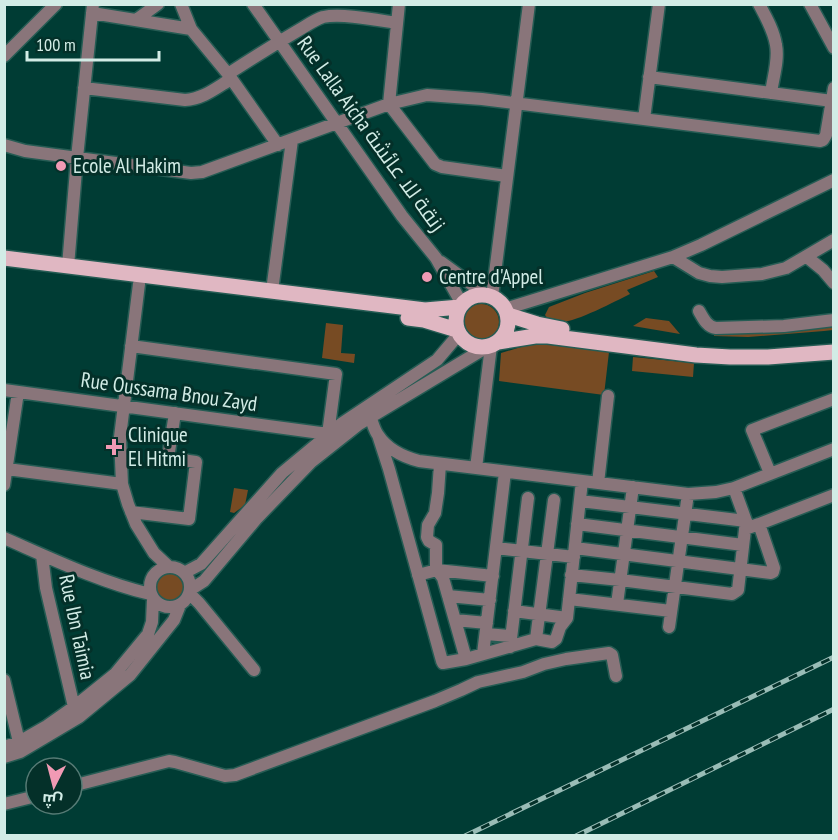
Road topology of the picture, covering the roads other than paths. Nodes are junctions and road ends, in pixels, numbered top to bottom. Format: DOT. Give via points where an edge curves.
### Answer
graph roads {
  1 [pos="56,4"];
  2 [pos="158,4"];
  3 [pos="181,4"];
  4 [pos="254,4"];
  5 [pos="399,4"];
  6 [pos="529,4"];
  7 [pos="759,4"];
  8 [pos="810,4"];
  9 [pos="659,5"];
  10 [pos="93,9"];
  11 [pos="136,20"];
  12 [pos="397,23"];
  13 [pos="191,28"];
  14 [pos="280,41"];
  15 [pos="834,48"];
  16 [pos="4,56"];
  17 [pos="230,76"];
  18 [pos="649,77"];
  19 [pos="834,87"];
  20 [pos="84,88"];
  21 [pos="771,93"];
  22 [pos="832,101"];
  23 [pos="388,104"];
  24 [pos="517,104"];
  25 [pos="644,119"];
  26 [pos="336,123"];
  27 [pos="292,140"];
  28 [pos="4,145"];
  29 [pos="278,145"];
  30 [pos="77,158"];
  31 [pos="507,176"];
  32 [pos="834,180"];
  33 [pos="834,240"];
  34 [pos="673,257"];
  35 [pos="807,257"];
  36 [pos="4,258"];
  37 [pos="436,258"];
  38 [pos="68,266"];
  39 [pos="4,268"];
  40 [pos="834,283"];
  41 [pos="140,284"];
  42 [pos="272,291"];
  43 [pos="489,296"];
  44 [pos="461,305"];
  45 [pos="699,311"];
  46 [pos="507,312"];
  47 [pos="834,320"];
  48 [pos="458,332"];
  49 [pos="834,342"];
  50 [pos="492,345"];
  51 [pos="131,346"];
  52 [pos="834,352"];
  53 [pos="4,390"];
  54 [pos="18,392"];
  55 [pos="608,396"];
  56 [pos="834,399"];
  57 [pos="124,405"];
  58 [pos="175,413"];
  59 [pos="370,417"];
  60 [pos="328,434"];
  61 [pos="378,435"];
  62 [pos="8,438"];
  63 [pos="834,448"];
  64 [pos="440,464"];
  65 [pos="476,468"];
  66 [pos="7,469"];
  67 [pos="506,472"];
  68 [pos="770,473"];
  69 [pos="582,481"];
  70 [pos="598,483"];
  71 [pos="122,484"];
  72 [pos="4,485"];
  73 [pos="633,487"];
  74 [pos="734,488"];
  75 [pos="688,494"];
  76 [pos="834,495"];
  77 [pos="528,498"];
  78 [pos="554,500"];
  79 [pos="580,501"];
  80 [pos="630,507"];
  81 [pos="131,512"];
  82 [pos="686,513"];
  83 [pos="578,524"];
  84 [pos="750,525"];
  85 [pos="627,530"];
  86 [pos="682,537"];
  87 [pos="4,538"];
  88 [pos="743,545"];
  89 [pos="496,548"];
  90 [pos="522,551"];
  91 [pos="574,553"];
  92 [pos="154,554"];
  93 [pos="623,554"];
  94 [pos="42,555"];
  95 [pos="547,555"];
  96 [pos="679,561"];
  97 [pos="169,567"];
  98 [pos="741,569"];
  99 [pos="437,570"];
  100 [pos="184,573"];
  101 [pos="418,575"];
  102 [pos="571,575"];
  103 [pos="493,576"];
  104 [pos="620,580"];
  105 [pos="675,586"];
  106 [pos="152,587"];
  107 [pos="448,596"];
  108 [pos="186,597"];
  109 [pos="569,599"];
  110 [pos="490,600"];
  111 [pos="617,604"];
  112 [pos="514,611"];
  113 [pos="671,611"];
  114 [pos="539,614"];
  115 [pos="567,618"];
  116 [pos="455,620"];
  117 [pos="669,627"];
  118 [pos="486,628"];
  119 [pos="536,639"];
  120 [pos="510,642"];
  121 [pos="483,654"];
  122 [pos="466,659"];
  123 [pos="254,670"];
  124 [pos="616,676"];
  125 [pos="4,680"];
  126 [pos="74,707"];
  127 [pos="19,742"];
  128 [pos="4,747"];
  129 [pos="4,757"];
  130 [pos="84,783"];
  131 [pos="24,799"];
  132 [pos="4,804"];
  1 -- 16 [label="street"];
  2 -- 11 [label="street"];
  3 -- 13 [label="street"];
  4 -- 14 [label="street, Rue Lalla Aicha زنقة للا عائشة"];
  5 -- 12 [label="street"];
  6 -- 24 [label="street"];
  7 -- 21 [label="street" via="777,46"];
  8 -- 15 [label="street"];
  9 -- 18 [label="street"];
  10 -- 11 [label="street"];
  10 -- 20 [label="street"];
  11 -- 13 [label="street"];
  12 -- 14 [label="street" via="324,17"];
  12 -- 23 [label="street"];
  13 -- 17 [label="street"];
  14 -- 17 [label="street"];
  14 -- 26 [label="street, Rue Lalla Aicha زنقة للا عائشة"];
  17 -- 20 [label="street" via="202,97 185,100"];
  17 -- 29 [label="street"];
  18 -- 21 [label="street"];
  18 -- 25 [label="street"];
  19 -- 22 [label="street"];
  20 -- 30 [label="street"];
  21 -- 22 [label="street"];
  22 -- 25 [label="street" via="826,135 820,141"];
  23 -- 24 [label="street" via="439,95"];
  23 -- 26 [label="street"];
  23 -- 31 [label="street" via="435,164"];
  24 -- 25 [label="street"];
  24 -- 31 [label="street"];
  26 -- 27 [label="street"];
  26 -- 37 [label="street, Rue Lalla Aicha زنقة للا عائشة"];
  27 -- 29 [label="street"];
  27 -- 42 [label="street"];
  28 -- 30 [label="street"];
  29 -- 30 [label="street" via="198,173"];
  30 -- 38 [label="street"];
  31 -- 43 [label="street"];
  32 -- 34 [label="street"];
  33 -- 35 [label="street"];
  34 -- 35 [label="street" via="699,273 722,277 762,274"];
  34 -- 46 [label="street"];
  35 -- 40 [label="street"];
  36 -- 38 [label="main road"];
  37 -- 43 [label="street, Rue Lalla Aicha زنقة للا عائشة"];
  37 -- 44 [label="street, Rue Lalla Aicha زنقة للا عائشة"];
  38 -- 42 [label="main road"];
  39 -- 41 [label="main road"];
  41 -- 48 [label="main road" via="424,320"];
  41 -- 51 [label="street"];
  42 -- 44 [label="main road" via="425,310"];
  43 -- 44 [label="main road" via="474,296"];
  43 -- 46 [label="main road"];
  44 -- 48 [label="main road" via="456,321"];
  45 -- 47 [label="street" via="716,328"];
  46 -- 49 [label="main road" via="548,327 696,345 768,347"];
  46 -- 50 [label="main road" via="505,334"];
  48 -- 50 [label="main road" via="471,345"];
  48 -- 60 [label="street" via="437,360 423,371"];
  50 -- 52 [label="main road" via="548,336 730,357"];
  50 -- 59 [label="street"];
  50 -- 65 [label="street"];
  51 -- 57 [label="street"];
  51 -- 60 [label="street" via="336,374"];
  53 -- 54 [label="street, Rue Oussama Bnou Zayd"];
  54 -- 57 [label="street, Rue Oussama Bnou Zayd"];
  54 -- 62 [label="street"];
  55 -- 70 [label="street"];
  56 -- 68 [label="street" via="752,430"];
  57 -- 58 [label="street, Rue Oussama Bnou Zayd"];
  57 -- 71 [label="street" via="120,438"];
  58 -- 60 [label="street, Rue Oussama Bnou Zayd"];
  58 -- 81 [label="street" via="168,458 196,462 189,519"];
  59 -- 61 [label="street"];
  59 -- 108 [label="street" via="311,462"];
  60 -- 100 [label="street" via="282,473 201,564"];
  61 -- 64 [label="street" via="405,457"];
  61 -- 101 [label="street"];
  62 -- 66 [label="street"];
  63 -- 68 [label="street"];
  64 -- 65 [label="street"];
  64 -- 99 [label="street" via="435,513 428,531 428,539 436,544"];
  65 -- 67 [label="street"];
  66 -- 71 [label="street"];
  66 -- 72 [label="street"];
  67 -- 69 [label="street"];
  67 -- 89 [label="street"];
  68 -- 74 [label="street"];
  69 -- 70 [label="street"];
  69 -- 79 [label="street"];
  70 -- 73 [label="street"];
  71 -- 81 [label="street"];
  73 -- 75 [label="street"];
  73 -- 80 [label="street"];
  74 -- 75 [label="street"];
  74 -- 84 [label="street"];
  75 -- 82 [label="street"];
  76 -- 84 [label="street"];
  77 -- 90 [label="street"];
  78 -- 95 [label="street"];
  79 -- 80 [label="street"];
  79 -- 83 [label="street"];
  80 -- 82 [label="street"];
  80 -- 85 [label="street"];
  81 -- 92 [label="street"];
  82 -- 84 [label="street"];
  82 -- 86 [label="street"];
  83 -- 85 [label="street"];
  83 -- 91 [label="street"];
  84 -- 88 [label="street"];
  84 -- 98 [label="street" via="774,570 771,573"];
  85 -- 86 [label="street"];
  85 -- 93 [label="street"];
  86 -- 88 [label="street"];
  86 -- 96 [label="street"];
  87 -- 94 [label="street"];
  88 -- 98 [label="street"];
  89 -- 90 [label="street"];
  89 -- 103 [label="street"];
  90 -- 95 [label="street"];
  90 -- 112 [label="street"];
  91 -- 93 [label="street"];
  91 -- 95 [label="street"];
  91 -- 102 [label="street"];
  92 -- 97 [label="street"];
  92 -- 106 [label="street"];
  93 -- 96 [label="street"];
  93 -- 104 [label="street"];
  94 -- 106 [label="street" via="124,588"];
  94 -- 126 [label="street, Rue Ibn Taimia"];
  95 -- 114 [label="street"];
  96 -- 98 [label="street"];
  96 -- 105 [label="street"];
  97 -- 100 [label="street"];
  97 -- 106 [label="street" via="159,570"];
  98 -- 105 [label="street" via="738,590 732,594"];
  99 -- 101 [label="street"];
  99 -- 103 [label="street"];
  99 -- 107 [label="street"];
  100 -- 108 [label="street" via="188,578"];
  101 -- 122 [label="street" via="442,663"];
  102 -- 104 [label="street"];
  102 -- 109 [label="street"];
  103 -- 110 [label="street"];
  104 -- 105 [label="street"];
  104 -- 111 [label="street"];
  105 -- 113 [label="street"];
  106 -- 108 [label="street" via="162,607 168,608"];
  106 -- 126 [label="street" via="153,622 148,634 116,674"];
  107 -- 110 [label="street"];
  107 -- 116 [label="street"];
  108 -- 123 [label="street" via="199,603"];
  108 -- 129 [label="street" via="174,620 130,675 79,717 20,752"];
  109 -- 111 [label="street"];
  109 -- 115 [label="street"];
  110 -- 118 [label="street"];
  111 -- 113 [label="street"];
  112 -- 114 [label="street"];
  112 -- 120 [label="street"];
  113 -- 117 [label="street"];
  114 -- 115 [label="street"];
  114 -- 119 [label="street"];
  115 -- 119 [label="street" via="554,641"];
  116 -- 118 [label="street"];
  116 -- 122 [label="street"];
  118 -- 120 [label="street"];
  118 -- 121 [label="street"];
  119 -- 120 [label="street"];
  120 -- 121 [label="street"];
  121 -- 122 [label="street"];
  124 -- 130 [label="street" via="609,653 566,658 478,682 235,775 225,776 169,761"];
  125 -- 127 [label="street"];
  126 -- 127 [label="street"];
  127 -- 128 [label="street"];
  131 -- 132 [label="street"];
}
